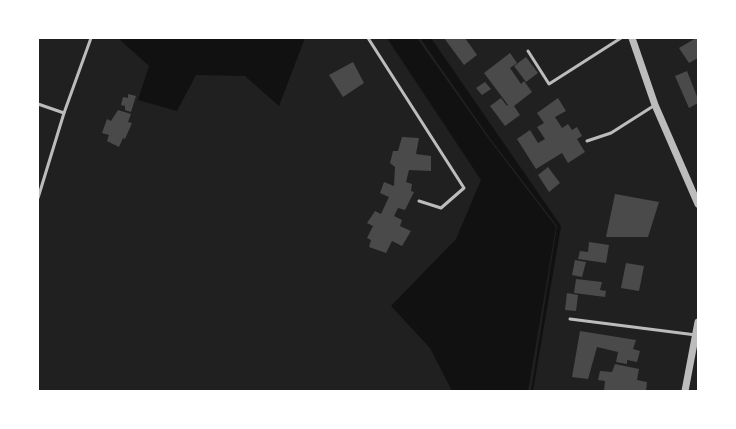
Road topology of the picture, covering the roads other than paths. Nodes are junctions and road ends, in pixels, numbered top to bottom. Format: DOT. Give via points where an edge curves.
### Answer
graph roads {
  1 [pos="91,38"];
  2 [pos="368,38"];
  3 [pos="621,38"];
  4 [pos="632,38"];
  5 [pos="528,51"];
  6 [pos="38,104"];
  7 [pos="654,105"];
  8 [pos="64,113"];
  9 [pos="587,141"];
  10 [pos="38,198"];
  11 [pos="419,202"];
  12 [pos="698,204"];
  13 [pos="570,319"];
  14 [pos="698,322"];
  15 [pos="696,335"];
  16 [pos="685,391"];
  1 -- 8 [label="lane"];
  2 -- 11 [label="lane" via="464,188 441,208"];
  3 -- 5 [label="lane" via="549,84"];
  4 -- 7 [label="street"];
  6 -- 8 [label="lane"];
  7 -- 9 [label="lane" via="611,133"];
  7 -- 12 [label="street"];
  8 -- 10 [label="lane"];
  13 -- 15 [label="lane"];
  14 -- 15 [label="street"];
  15 -- 16 [label="street"];
}
